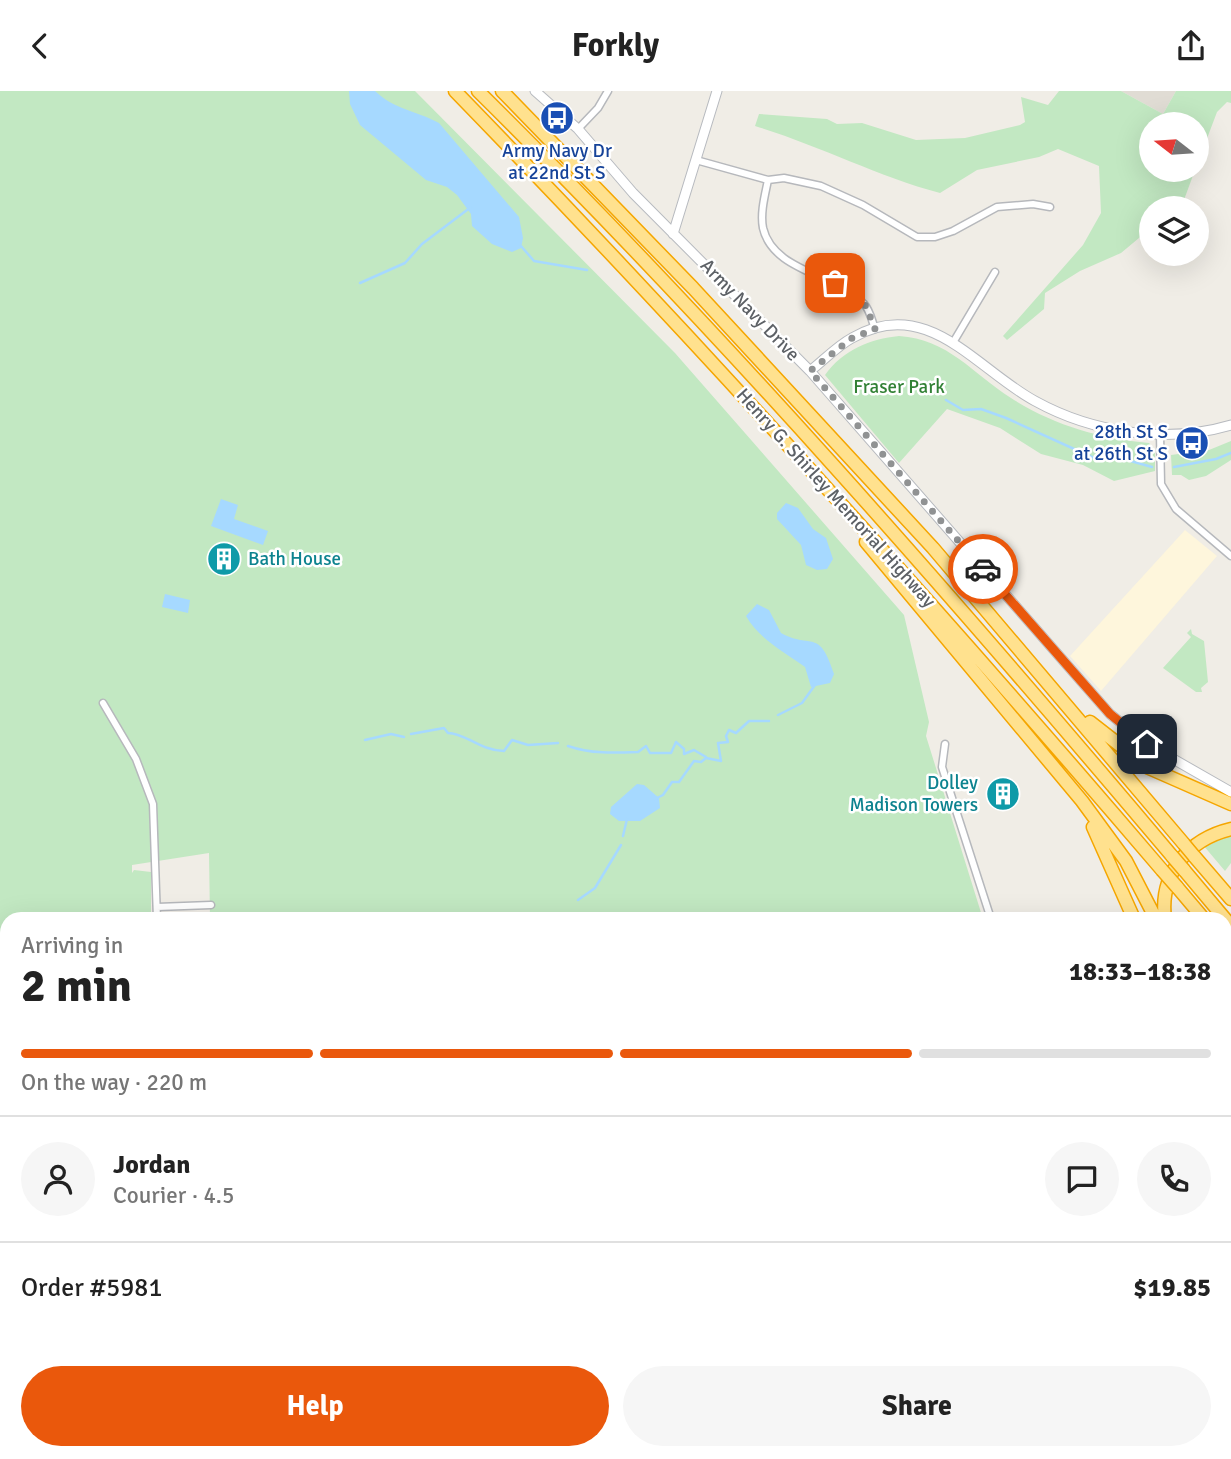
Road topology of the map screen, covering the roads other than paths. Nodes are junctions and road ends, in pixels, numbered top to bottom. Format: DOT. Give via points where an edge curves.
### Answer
graph roads {
  1 [pos="455,91"];
  2 [pos="478,91"];
  3 [pos="502,91"];
  4 [pos="535,91"];
  5 [pos="608,91"];
  6 [pos="717,91"];
  7 [pos="578,129"];
  8 [pos="696,160"];
  9 [pos="768,180"];
  10 [pos="1050,207"];
  11 [pos="673,234"];
  12 [pos="995,272"];
  13 [pos="875,329"];
  14 [pos="954,341"];
  15 [pos="810,371"];
  16 [pos="724,374"];
  17 [pos="1231,425"];
  18 [pos="1160,434"];
  19 [pos="1231,545"];
  20 [pos="1219,546"];
  21 [pos="1231,556"];
  22 [pos="1050,685"];
  23 [pos="103,703"];
  24 [pos="945,744"];
  25 [pos="1050,763"];
  26 [pos="1231,792"];
  27 [pos="1231,803"];
  28 [pos="1231,829"];
  29 [pos="1231,899"];
  30 [pos="211,905"];
  31 [pos="157,907"];
  32 [pos="157,912"];
  33 [pos="989,912"];
  34 [pos="1131,912"];
  35 [pos="1152,912"];
  36 [pos="1165,912"];
  37 [pos="1197,912"];
  38 [pos="1219,912"];
  1 -- 16 [label="highway, Henry G. Shirley Memorial Highway"];
  2 -- 38 [label="highway, bridge" via="793,423 1036,695"];
  3 -- 22 [label="highway, Henry G. Shirley Memorial Highway" via="693,288 933,548"];
  4 -- 7 [label="street, Army Navy Drive"];
  5 -- 7 [label="street"];
  6 -- 8 [label="street"];
  7 -- 11 [label="street, Army Navy Drive"];
  8 -- 9 [label="street"];
  8 -- 11 [label="street"];
  9 -- 10 [label="street" via="784,178 821,186 917,237 953,231 997,207"];
  9 -- 13 [label="street" via="762,216 768,243 787,261 850,292 866,306"];
  11 -- 15 [label="street, Army Navy Drive" via="709,265"];
  12 -- 14 [label="street"];
  13 -- 14 [label="street" via="919,328"];
  13 -- 15 [label="street" via="852,338"];
  14 -- 18 [label="street" via="1008,384 1059,412 1106,427"];
  15 -- 26 [label="street, Army Navy Drive" via="1110,714 1147,744"];
  16 -- 25 [label="highway" via="754,419 870,547"];
  16 -- 37 [label="highway, Henry G. Shirley Memorial Highway, bridge" via="941,614"];
  17 -- 18 [label="street"];
  18 -- 20 [label="street" via="1161,484 1176,509"];
  19 -- 20 [label="street"];
  20 -- 21 [label="street"];
  22 -- 27 [label="highway" via="1100,732 1149,768"];
  22 -- 29 [label="highway, Henry G. Shirley Memorial Highway, bridge"];
  23 -- 31 [label="street" via="136,759 153,804"];
  24 -- 33 [label="street" via="942,767"];
  25 -- 34 [label="highway" via="1100,839"];
  25 -- 35 [label="highway" via="1126,861"];
  28 -- 36 [label="highway" via="1199,841 1175,865"];
  30 -- 31 [label="street"];
  31 -- 32 [label="street"];
}
